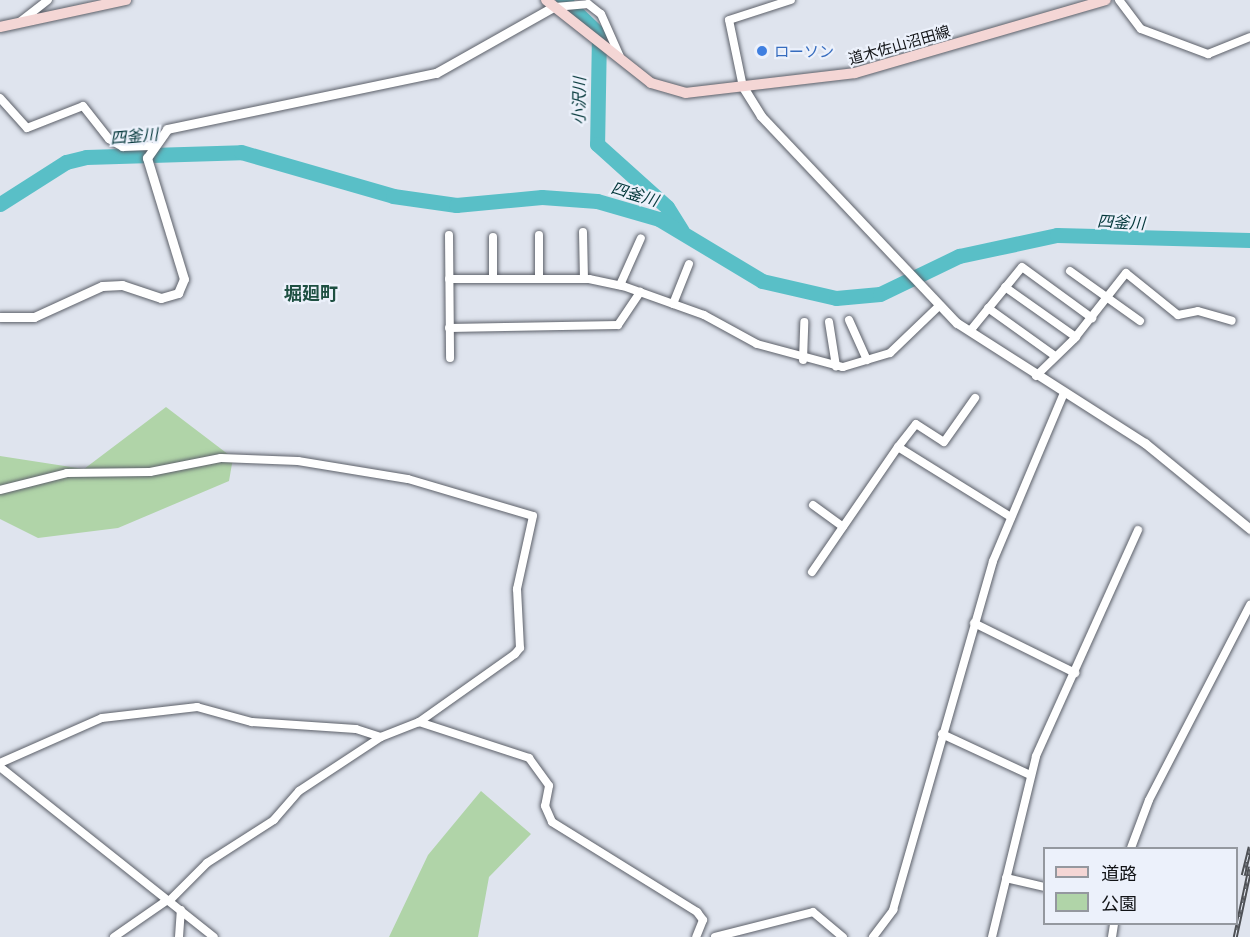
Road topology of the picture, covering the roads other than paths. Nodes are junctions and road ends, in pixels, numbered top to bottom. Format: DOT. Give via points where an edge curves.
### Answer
graph roads {
  1 [pos="48,0"];
  2 [pos="126,0"];
  3 [pos="791,0"];
  4 [pos="1106,0"];
  5 [pos="1119,0"];
  6 [pos="553,5"];
  7 [pos="21,21"];
  8 [pos="0,27"];
  9 [pos="1250,37"];
  10 [pos="621,60"];
  11 [pos="743,87"];
  12 [pos="0,98"];
  13 [pos="150,146"];
  14 [pos="582,232"];
  15 [pos="449,235"];
  16 [pos="539,235"];
  17 [pos="493,237"];
  18 [pos="641,238"];
  19 [pos="689,264"];
  20 [pos="1070,271"];
  21 [pos="449,279"];
  22 [pos="493,279"];
  23 [pos="539,279"];
  24 [pos="584,279"];
  25 [pos="620,285"];
  26 [pos="1005,287"];
  27 [pos="640,292"];
  28 [pos="1107,297"];
  29 [pos="673,304"];
  30 [pos="939,306"];
  31 [pos="988,308"];
  32 [pos="0,317"];
  33 [pos="1092,318"];
  34 [pos="849,320"];
  35 [pos="1140,321"];
  36 [pos="1232,321"];
  37 [pos="804,322"];
  38 [pos="829,322"];
  39 [pos="449,328"];
  40 [pos="970,331"];
  41 [pos="1076,337"];
  42 [pos="1054,356"];
  43 [pos="450,358"];
  44 [pos="803,360"];
  45 [pos="867,360"];
  46 [pos="836,366"];
  47 [pos="1036,376"];
  48 [pos="1064,393"];
  49 [pos="975,398"];
  50 [pos="898,447"];
  51 [pos="0,490"];
  52 [pos="813,505"];
  53 [pos="1011,517"];
  54 [pos="843,527"];
  55 [pos="1250,529"];
  56 [pos="1138,530"];
  57 [pos="812,572"];
  58 [pos="1250,605"];
  59 [pos="974,623"];
  60 [pos="1075,673"];
  61 [pos="419,722"];
  62 [pos="942,734"];
  63 [pos="381,737"];
  64 [pos="0,765"];
  65 [pos="1030,775"];
  66 [pos="1132,847"];
  67 [pos="1006,878"];
  68 [pos="1043,887"];
  69 [pos="168,900"];
  70 [pos="181,910"];
  71 [pos="114,937"];
  72 [pos="179,937"];
  73 [pos="214,937"];
  74 [pos="696,937"];
  75 [pos="715,937"];
  76 [pos="843,937"];
  77 [pos="873,937"];
  78 [pos="992,937"];
  1 -- 7 [label="street"];
  2 -- 7 [label="main road"];
  3 -- 11 [label="street" via="729,20"];
  4 -- 11 [label="main road, 道木佐山沼田線" via="855,73"];
  5 -- 9 [label="street" via="1141,29 1208,54"];
  6 -- 10 [label="main road, 道木佐山沼田線"];
  6 -- 10 [label="street" via="588,4 601,14"];
  6 -- 13 [label="street" via="436,74 167,129"];
  7 -- 8 [label="main road"];
  10 -- 11 [label="main road, 道木佐山沼田線" via="651,83 676,92"];
  11 -- 30 [label="street" via="761,116"];
  12 -- 13 [label="street" via="27,128 83,106 109,139 123,147"];
  13 -- 32 [label="street" via="152,184 184,279 178,293 161,298 122,285 102,286 34,317"];
  14 -- 24 [label="street"];
  15 -- 21 [label="street"];
  16 -- 23 [label="street"];
  17 -- 22 [label="street"];
  18 -- 25 [label="street"];
  19 -- 29 [label="street"];
  20 -- 28 [label="street"];
  21 -- 22 [label="street"];
  21 -- 39 [label="street"];
  22 -- 23 [label="street"];
  23 -- 24 [label="street"];
  24 -- 25 [label="street"];
  25 -- 27 [label="street"];
  26 -- 31 [label="street"];
  26 -- 33 [label="street" via="1022,267"];
  26 -- 41 [label="street"];
  27 -- 29 [label="street"];
  27 -- 39 [label="street" via="618,325"];
  28 -- 33 [label="street"];
  28 -- 35 [label="street"];
  28 -- 36 [label="street" via="1125,273 1178,315 1198,310"];
  29 -- 44 [label="street"];
  30 -- 40 [label="street"];
  30 -- 45 [label="street" via="890,353"];
  31 -- 40 [label="street"];
  31 -- 42 [label="street"];
  33 -- 41 [label="street"];
  34 -- 45 [label="street"];
  37 -- 44 [label="street"];
  38 -- 46 [label="street"];
  39 -- 43 [label="street"];
  40 -- 47 [label="street"];
  41 -- 42 [label="street"];
  42 -- 47 [label="street"];
  44 -- 46 [label="street"];
  45 -- 46 [label="street"];
  47 -- 48 [label="street"];
  48 -- 53 [label="street"];
  48 -- 55 [label="street" via="1145,443"];
  49 -- 50 [label="street" via="944,442 916,424"];
  50 -- 53 [label="street"];
  50 -- 54 [label="street"];
  51 -- 61 [label="street" via="67,473 150,472 222,458 298,461 408,478 533,516 516,589 520,648"];
  52 -- 54 [label="street"];
  53 -- 59 [label="street"];
  54 -- 57 [label="street"];
  56 -- 60 [label="street"];
  58 -- 66 [label="street" via="1149,800"];
  59 -- 60 [label="street"];
  59 -- 62 [label="street"];
  60 -- 65 [label="street"];
  61 -- 63 [label="street"];
  61 -- 74 [label="street" via="530,758 549,786 545,806 552,822 697,912 703,920"];
  62 -- 65 [label="street"];
  62 -- 77 [label="street" via="892,910"];
  63 -- 64 [label="street" via="356,729 252,722 197,707 102,718"];
  63 -- 69 [label="street" via="299,791 274,820 207,863"];
  64 -- 69 [label="street"];
  65 -- 67 [label="street"];
  67 -- 68 [label="street"];
  67 -- 78 [label="street"];
  69 -- 70 [label="street"];
  69 -- 71 [label="street"];
  70 -- 72 [label="street"];
  70 -- 73 [label="street"];
  75 -- 76 [label="street" via="813,912"];
}
